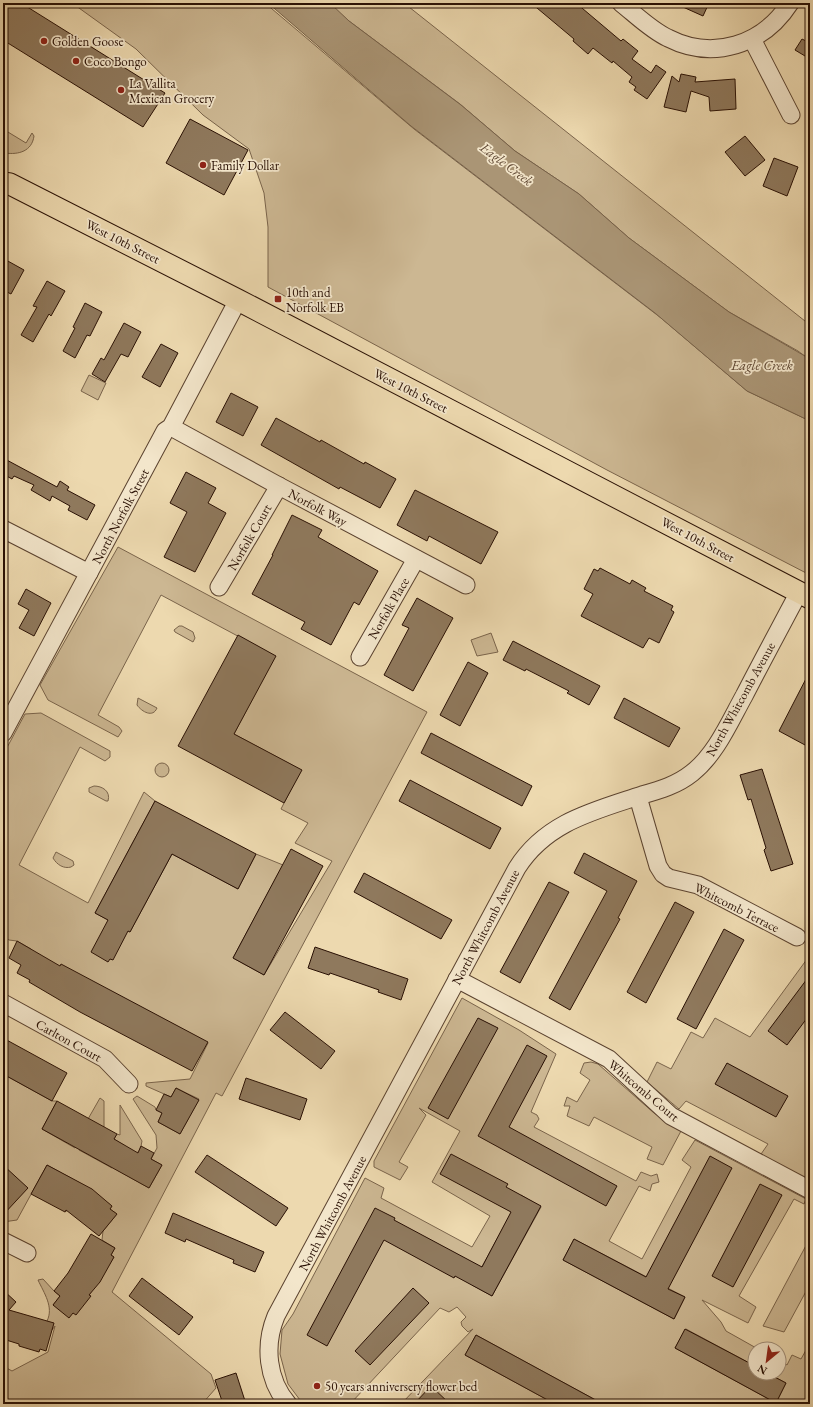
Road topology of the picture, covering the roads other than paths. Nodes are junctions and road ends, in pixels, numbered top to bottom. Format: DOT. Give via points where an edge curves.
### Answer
graph roads {
  1 [pos="622,3"];
  2 [pos="790,3"];
  3 [pos="752,39"];
  4 [pos="792,115"];
  5 [pos="5,182"];
  6 [pos="238,300"];
  7 [pos="171,427"];
  8 [pos="279,486"];
  9 [pos="3,529"];
  10 [pos="416,558"];
  11 [pos="89,574"];
  12 [pos="466,585"];
  13 [pos="219,587"];
  14 [pos="804,595"];
  15 [pos="360,657"];
  16 [pos="3,733"];
  17 [pos="638,796"];
  18 [pos="797,937"];
  19 [pos="457,979"];
  20 [pos="3,1003"];
  21 [pos="129,1084"];
  22 [pos="810,1190"];
  23 [pos="3,1241"];
  24 [pos="27,1253"];
  25 [pos="288,1404"];
  1 -- 3 [label="street" via="663,35 690,46 706,49 726,47"];
  2 -- 3 [label="street" via="773,24"];
  3 -- 4 [label="street"];
  5 -- 6 [label="main road, West 10th Street"];
  6 -- 7 [label="street, North Norfolk Street"];
  6 -- 14 [label="main road, West 10th Street"];
  7 -- 8 [label="street, Norfolk Way"];
  7 -- 11 [label="street, North Norfolk Street" via="165,431"];
  8 -- 10 [label="street, Norfolk Way"];
  8 -- 13 [label="street, Norfolk Court"];
  9 -- 11 [label="street"];
  10 -- 12 [label="street, Norfolk Way"];
  10 -- 15 [label="street, Norfolk Place"];
  11 -- 16 [label="street, North Norfolk Street"];
  14 -- 17 [label="street, North Whitcomb Avenue" via="710,755 680,781"];
  17 -- 18 [label="street, Whitcomb Terrace" via="658,866 663,874 669,878 698,885"];
  17 -- 19 [label="street, North Whitcomb Avenue" via="567,822 551,831 532,848 514,874"];
  19 -- 22 [label="street, Whitcomb Court" via="609,1059 671,1116"];
  19 -- 25 [label="street, North Whitcomb Avenue" via="279,1311 271,1334 269,1356 275,1382"];
  20 -- 21 [label="street, Carlton Court" via="105,1059"];
  23 -- 24 [label="street"];
}
